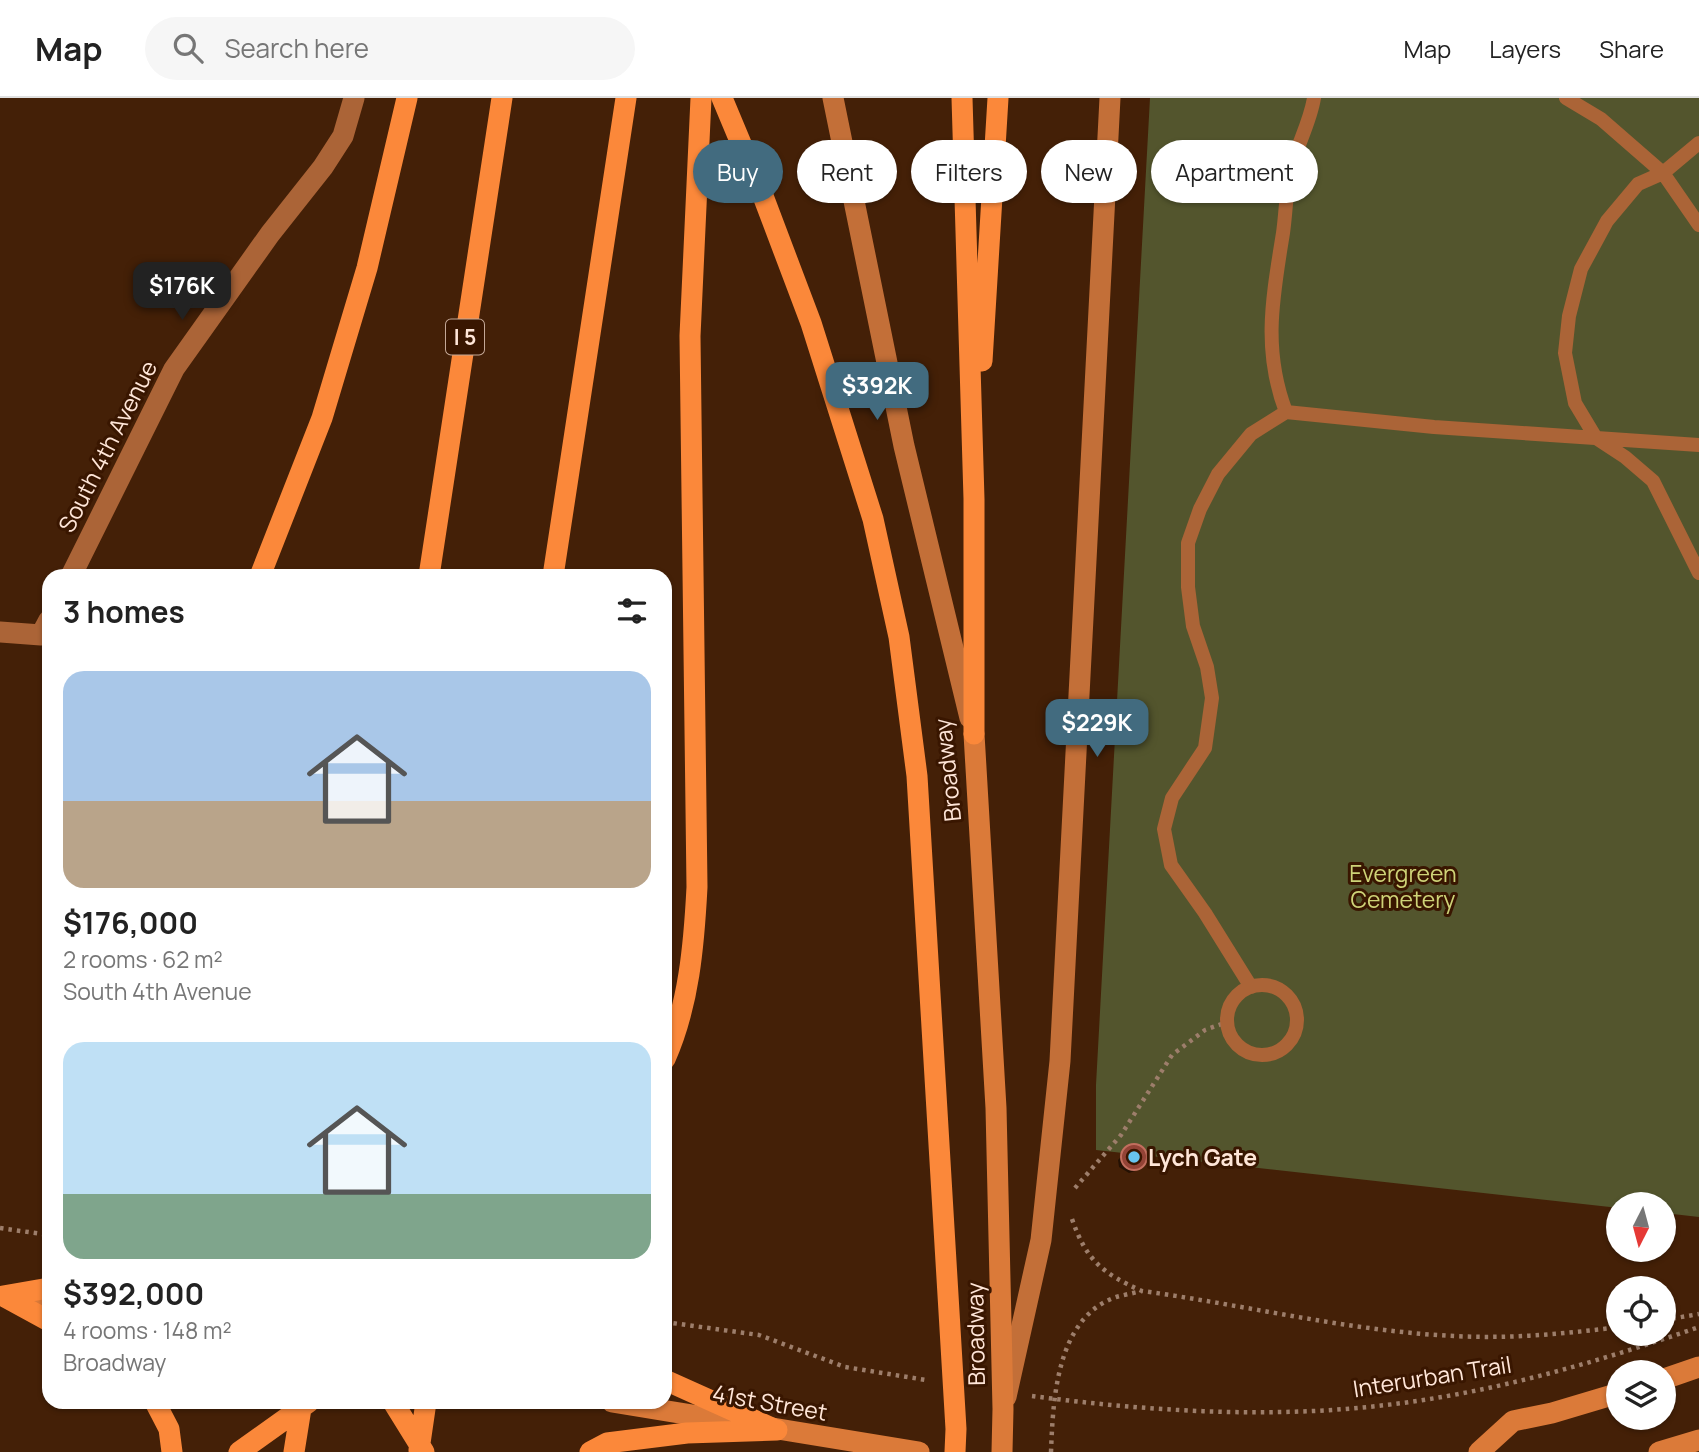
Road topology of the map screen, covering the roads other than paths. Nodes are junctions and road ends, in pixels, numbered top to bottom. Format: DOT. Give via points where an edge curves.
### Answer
graph roads {
  1 [pos="354,98"];
  2 [pos="407,98"];
  3 [pos="502,98"];
  4 [pos="626,98"];
  5 [pos="701,98"];
  6 [pos="722,98"];
  7 [pos="833,98"];
  8 [pos="962,98"];
  9 [pos="998,98"];
  10 [pos="1110,98"];
  11 [pos="1326,98"];
  12 [pos="1566,98"];
  13 [pos="1313,105"];
  14 [pos="1699,143"];
  15 [pos="1664,173"];
  16 [pos="1699,225"];
  17 [pos="1286,412"];
  18 [pos="1596,438"];
  19 [pos="1699,445"];
  20 [pos="974,499"];
  21 [pos="74,569"];
  22 [pos="263,569"];
  23 [pos="430,569"];
  24 [pos="554,569"];
  25 [pos="1699,573"];
  26 [pos="42,627"];
  27 [pos="0,632"];
  28 [pos="974,734"];
  29 [pos="1251,987"];
  30 [pos="672,1038"];
  31 [pos="42,1290"];
  32 [pos="1,1296"];
  33 [pos="42,1304"];
  34 [pos="42,1317"];
  35 [pos="1699,1367"];
  36 [pos="1676,1375"];
  37 [pos="672,1383"];
  38 [pos="1606,1397"];
  39 [pos="159,1409"];
  40 [pos="299,1409"];
  41 [pos="301,1409"];
  42 [pos="397,1409"];
  43 [pos="425,1409"];
  44 [pos="653,1409"];
  45 [pos="1003,1409"];
  46 [pos="777,1430"];
  47 [pos="1699,1440"];
  48 [pos="172,1452"];
  49 [pos="239,1452"];
  50 [pos="294,1452"];
  51 [pos="419,1452"];
  52 [pos="424,1452"];
  53 [pos="590,1452"];
  54 [pos="919,1452"];
  55 [pos="955,1452"];
  56 [pos="1002,1452"];
  57 [pos="1479,1452"];
  58 [pos="1659,1452"];
  1 -- 21 [label="street, South 4th Avenue" via="343,136 323,167 174,369"];
  2 -- 22 [label="highway" via="367,268 322,418"];
  3 -- 23 [label="highway, I 5"];
  4 -- 24 [label="highway"];
  5 -- 30 [label="highway" via="690,336 697,887 694,949"];
  6 -- 55 [label="highway" via="811,323 873,519 899,636 917,776"];
  7 -- 28 [label="street, Broadway" via="904,446"];
  8 -- 20 [label="highway"];
  9 -- 20 [label="highway"];
  10 -- 45 [label="street, Broadway" via="1060,1061 1041,1240"];
  11 -- 13 [label="lane"];
  12 -- 15 [label="lane" via="1601,119"];
  13 -- 17 [label="lane" via="1291,170 1273,290 1270,336 1276,385"];
  14 -- 15 [label="lane"];
  15 -- 16 [label="lane"];
  15 -- 18 [label="lane" via="1638,184 1607,221 1581,269 1569,316 1566,353 1576,403"];
  17 -- 18 [label="lane"];
  17 -- 29 [label="lane" via="1251,434 1218,474 1188,542 1193,626 1208,667 1212,698 1205,748 1172,798 1164,829 1171,865"];
  18 -- 19 [label="lane"];
  18 -- 25 [label="lane" via="1653,481"];
  20 -- 28 [label="highway"];
  26 -- 27 [label="street"];
  28 -- 45 [label="main road, Broadway" via="996,1108"];
  29 -- 29 [label="lane" via="1274,987 1292,1001 1296,1012 1294,1035 1267,1055 1256,1055 1236,1043 1227,1021 1233,1000"];
  31 -- 32 [label="highway"];
  32 -- 33 [label="main road"];
  32 -- 34 [label="highway"];
  35 -- 36 [label="main road"];
  37 -- 46 [label="highway"];
  38 -- 57 [label="main road" via="1513,1421"];
  39 -- 48 [label="highway" via="169,1429"];
  40 -- 49 [label="highway"];
  41 -- 50 [label="highway"];
  42 -- 52 [label="highway"];
  43 -- 51 [label="highway"];
  44 -- 46 [label="main road, 41st Street"];
  45 -- 56 [label="main road, Broadway"];
  46 -- 53 [label="highway" via="634,1439 607,1443"];
  46 -- 54 [label="main road, 41st Street"];
  47 -- 58 [label="main road"];
}
